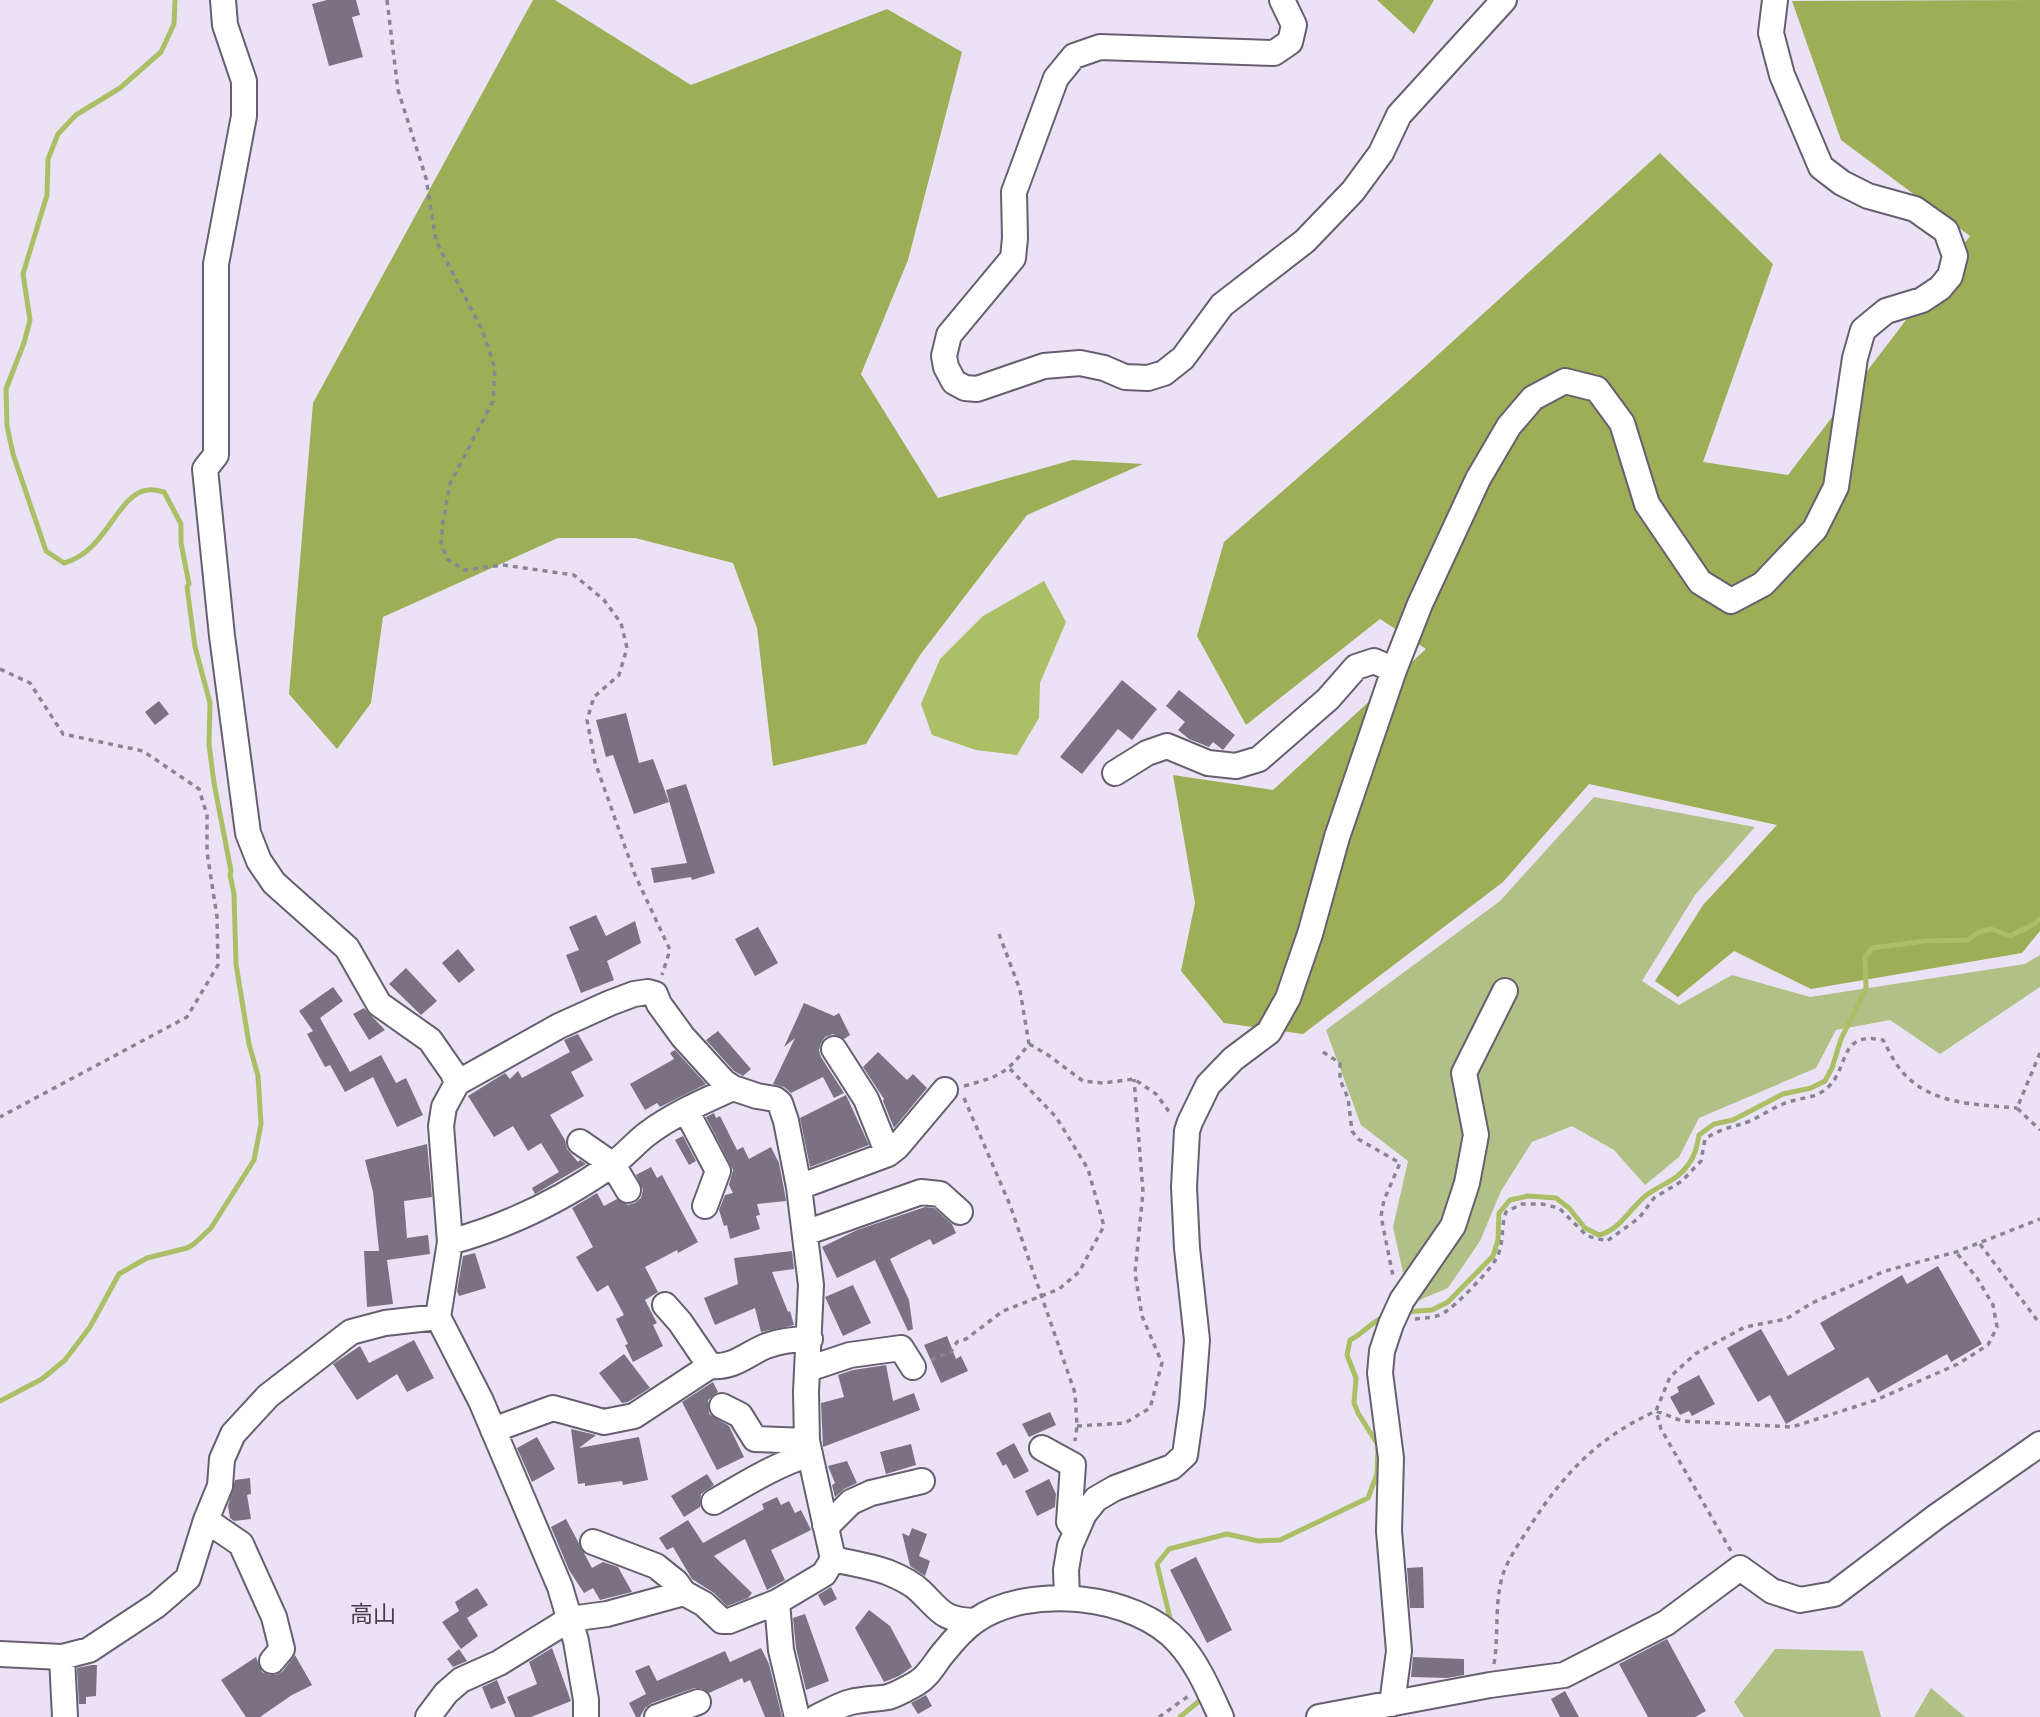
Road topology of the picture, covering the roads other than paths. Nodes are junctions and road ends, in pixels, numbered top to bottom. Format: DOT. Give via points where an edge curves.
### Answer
graph roads {
  1 [pos="223,0"];
  2 [pos="1282,0"];
  3 [pos="1504,0"];
  4 [pos="1775,0"];
  5 [pos="1394,670"];
  6 [pos="1115,773"];
  7 [pos="1505,991"];
  8 [pos="834,1049"];
  9 [pos="457,1083"];
  10 [pos="733,1088"];
  11 [pos="945,1090"];
  12 [pos="688,1110"];
  13 [pos="580,1142"];
  14 [pos="887,1154"];
  15 [pos="613,1165"];
  16 [pos="799,1187"];
  17 [pos="628,1190"];
  18 [pos="705,1206"];
  19 [pos="960,1212"];
  20 [pos="805,1233"];
  21 [pos="450,1242"];
  22 [pos="666,1305"];
  23 [pos="438,1317"];
  24 [pos="810,1339"];
  25 [pos="710,1366"];
  26 [pos="913,1367"];
  27 [pos="808,1369"];
  28 [pos="722,1406"];
  29 [pos="493,1430"];
  30 [pos="2040,1444"];
  31 [pos="808,1447"];
  32 [pos="1042,1448"];
  33 [pos="922,1481"];
  34 [pos="714,1502"];
  35 [pos="206,1520"];
  36 [pos="825,1525"];
  37 [pos="1075,1530"];
  38 [pos="593,1542"];
  39 [pos="833,1559"];
  40 [pos="684,1593"];
  41 [pos="1067,1597"];
  42 [pos="777,1602"];
  43 [pos="570,1619"];
  44 [pos="975,1621"];
  45 [pos="0,1654"];
  46 [pos="62,1657"];
  47 [pos="272,1661"];
  48 [pos="698,1702"];
  49 [pos="1392,1704"];
  50 [pos="434,1714"];
  51 [pos="65,1717"];
  52 [pos="586,1717"];
  53 [pos="657,1717"];
  54 [pos="797,1717"];
  55 [pos="817,1717"];
  56 [pos="1221,1717"];
  57 [pos="1318,1717"];
  1 -- 9 [label="street" via="225,25 244,81 244,117 216,264 216,455 205,469 248,833 274,883 347,948 379,1004 430,1040"];
  2 -- 3 [label="street" via="1294,25 1290,42 1274,53 1100,47 1074,56 1056,78 1014,192 1013,258 949,335 944,356 954,382 977,390 1044,366 1080,363 1125,377 1164,373 1183,358 1222,305 1305,241 1353,191 1381,153 1399,115"];
  4 -- 5 [label="street" via="1771,33 1782,75 1821,167 1868,196 1915,209 1946,231 1955,256 1950,276 1940,288 1922,300 1886,311 1863,330 1836,487 1815,529 1763,584 1731,601 1700,582 1647,504 1622,423 1597,389 1565,381 1532,398 1509,426 1478,479"];
  5 -- 6 [label="street" via="1374,661 1356,667 1328,699 1259,759 1236,766 1208,763 1167,746"];
  5 -- 37 [label="street" via="1336,836 1288,998 1269,1032 1233,1059 1209,1085 1186,1131 1187,1248 1197,1340 1185,1455 1172,1467 1096,1499"];
  7 -- 49 [label="street" via="1464,1073 1476,1135 1468,1183 1453,1226 1396,1314 1382,1351 1399,1651"];
  8 -- 14 [label="street" via="866,1099"];
  9 -- 10 [label="street" via="559,1026 648,992 655,994 683,1037"];
  9 -- 21 [label="street" via="444,1107 441,1126"];
  10 -- 12 [label="street"];
  10 -- 16 [label="street" via="780,1103"];
  11 -- 14 [label="street"];
  12 -- 15 [label="street" via="647,1134"];
  12 -- 18 [label="street" via="718,1171"];
  13 -- 15 [label="street"];
  14 -- 16 [label="street"];
  15 -- 17 [label="street"];
  15 -- 21 [label="street" via="527,1215"];
  16 -- 20 [label="street"];
  19 -- 20 [label="street" via="940,1194 921,1192"];
  20 -- 24 [label="street"];
  21 -- 23 [label="street"];
  22 -- 25 [label="street"];
  23 -- 29 [label="street"];
  23 -- 35 [label="street" via="385,1322 351,1332 268,1396 233,1434"];
  24 -- 25 [label="street" via="767,1346 729,1366"];
  24 -- 27 [label="street"];
  25 -- 29 [label="street" via="634,1416 604,1422 553,1408"];
  26 -- 27 [label="street" via="901,1348 850,1354"];
  27 -- 31 [label="street"];
  28 -- 31 [label="street" via="740,1415 755,1439"];
  29 -- 43 [label="street"];
  30 -- 49 [label="street" via="1834,1594 1800,1600 1772,1591 1740,1568 1666,1623 1563,1675"];
  31 -- 34 [label="street"];
  31 -- 36 [label="street"];
  32 -- 37 [label="street" via="1073,1465 1069,1522"];
  33 -- 36 [label="street" via="851,1502"];
  35 -- 46 [label="street" via="188,1577 157,1605 89,1650"];
  35 -- 47 [label="street" via="240,1544 274,1617 282,1649"];
  36 -- 39 [label="street"];
  37 -- 41 [label="street" via="1067,1559"];
  38 -- 40 [label="street" via="656,1566"];
  39 -- 42 [label="street" via="824,1574"];
  39 -- 44 [label="street" via="886,1572 919,1590 948,1616"];
  40 -- 42 [label="street" via="729,1621"];
  40 -- 43 [label="street"];
  41 -- 44 [label="street" via="998,1609"];
  41 -- 56 [label="street" via="1114,1605 1163,1628 1194,1662"];
  42 -- 54 [label="street" via="781,1650"];
  43 -- 50 [label="street" via="499,1663 461,1680 446,1693"];
  43 -- 52 [label="street" via="581,1664"];
  44 -- 55 [label="street" via="915,1684 891,1696 853,1702"];
  45 -- 46 [label="street"];
  46 -- 51 [label="street"];
  48 -- 53 [label="street"];
  49 -- 57 [label="street"];
}
